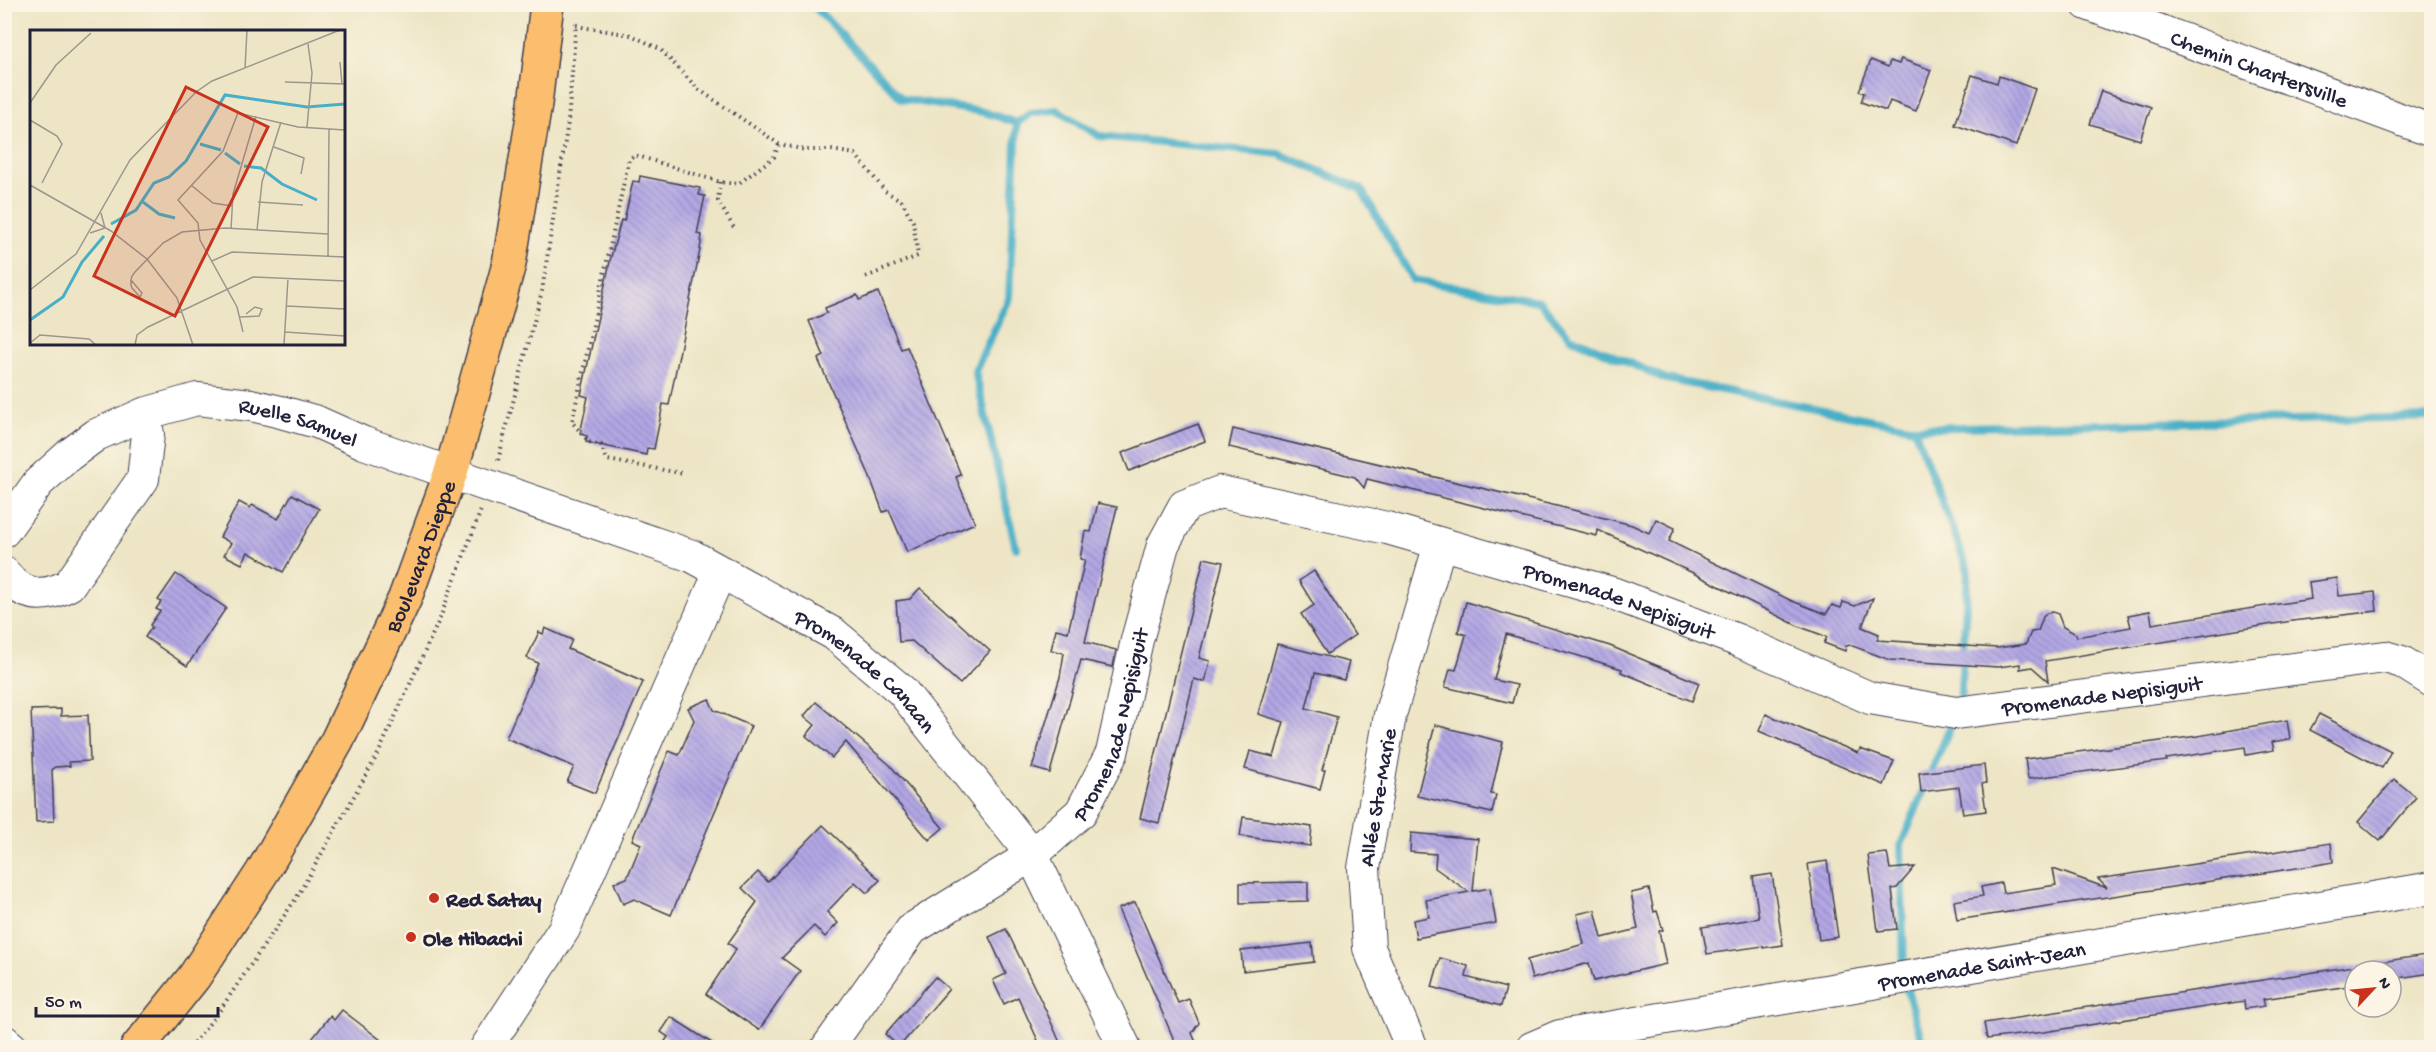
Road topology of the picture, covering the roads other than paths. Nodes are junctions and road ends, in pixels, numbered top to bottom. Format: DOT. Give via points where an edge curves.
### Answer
graph roads {
  1 [pos="2087,4"];
  2 [pos="562,10"];
  3 [pos="2432,131"];
  4 [pos="144,414"];
  5 [pos="451,472"];
  6 [pos="4,531"];
  7 [pos="1440,544"];
  8 [pos="720,572"];
  9 [pos="4,573"];
  10 [pos="2432,681"];
  11 [pos="1032,855"];
  12 [pos="2432,888"];
  13 [pos="4,1041"];
  14 [pos="12,1047"];
  15 [pos="137,1047"];
  16 [pos="486,1047"];
  17 [pos="827,1047"];
  18 [pos="1125,1047"];
  19 [pos="1412,1047"];
  20 [pos="1532,1047"];
  1 -- 3 [label="street, Chemin Chartersville"];
  2 -- 5 [label="main road, Boulevard Dieppe" via="535,104 509,264"];
  4 -- 5 [label="street, Ruelle Samuel" via="197,399 251,405 317,422 364,443"];
  4 -- 6 [label="street, Ruelle Samuel" via="96,435 69,455 38,483"];
  4 -- 9 [label="street" via="148,434 143,479 69,585 53,594 27,592 15,586"];
  5 -- 8 [label="street, Promenade Canaan" via="692,556"];
  5 -- 15 [label="main road, Boulevard Dieppe" via="405,598 337,741 263,870 200,967"];
  7 -- 10 [label="street, Promenade Nepisiguit" via="1612,594 1737,640 1870,698 1956,713 2385,657 2402,662"];
  7 -- 11 [label="street, Promenade Nepisiguit" via="1387,528 1220,492 1184,506 1163,545 1112,753 1082,812"];
  7 -- 19 [label="street, Allée Ste-Marie" via="1390,715 1364,868 1369,948"];
  8 -- 11 [label="street, Promenade Canaan" via="834,634 902,691"];
  8 -- 16 [label="street" via="564,930"];
  11 -- 17 [label="street, Promenade Nepisiguit" via="912,929"];
  11 -- 18 [label="street, Promenade Canaan"];
  12 -- 20 [label="street, Promenade Saint-Jean" via="1571,1034"];
  13 -- 14 [label="street"];
}
